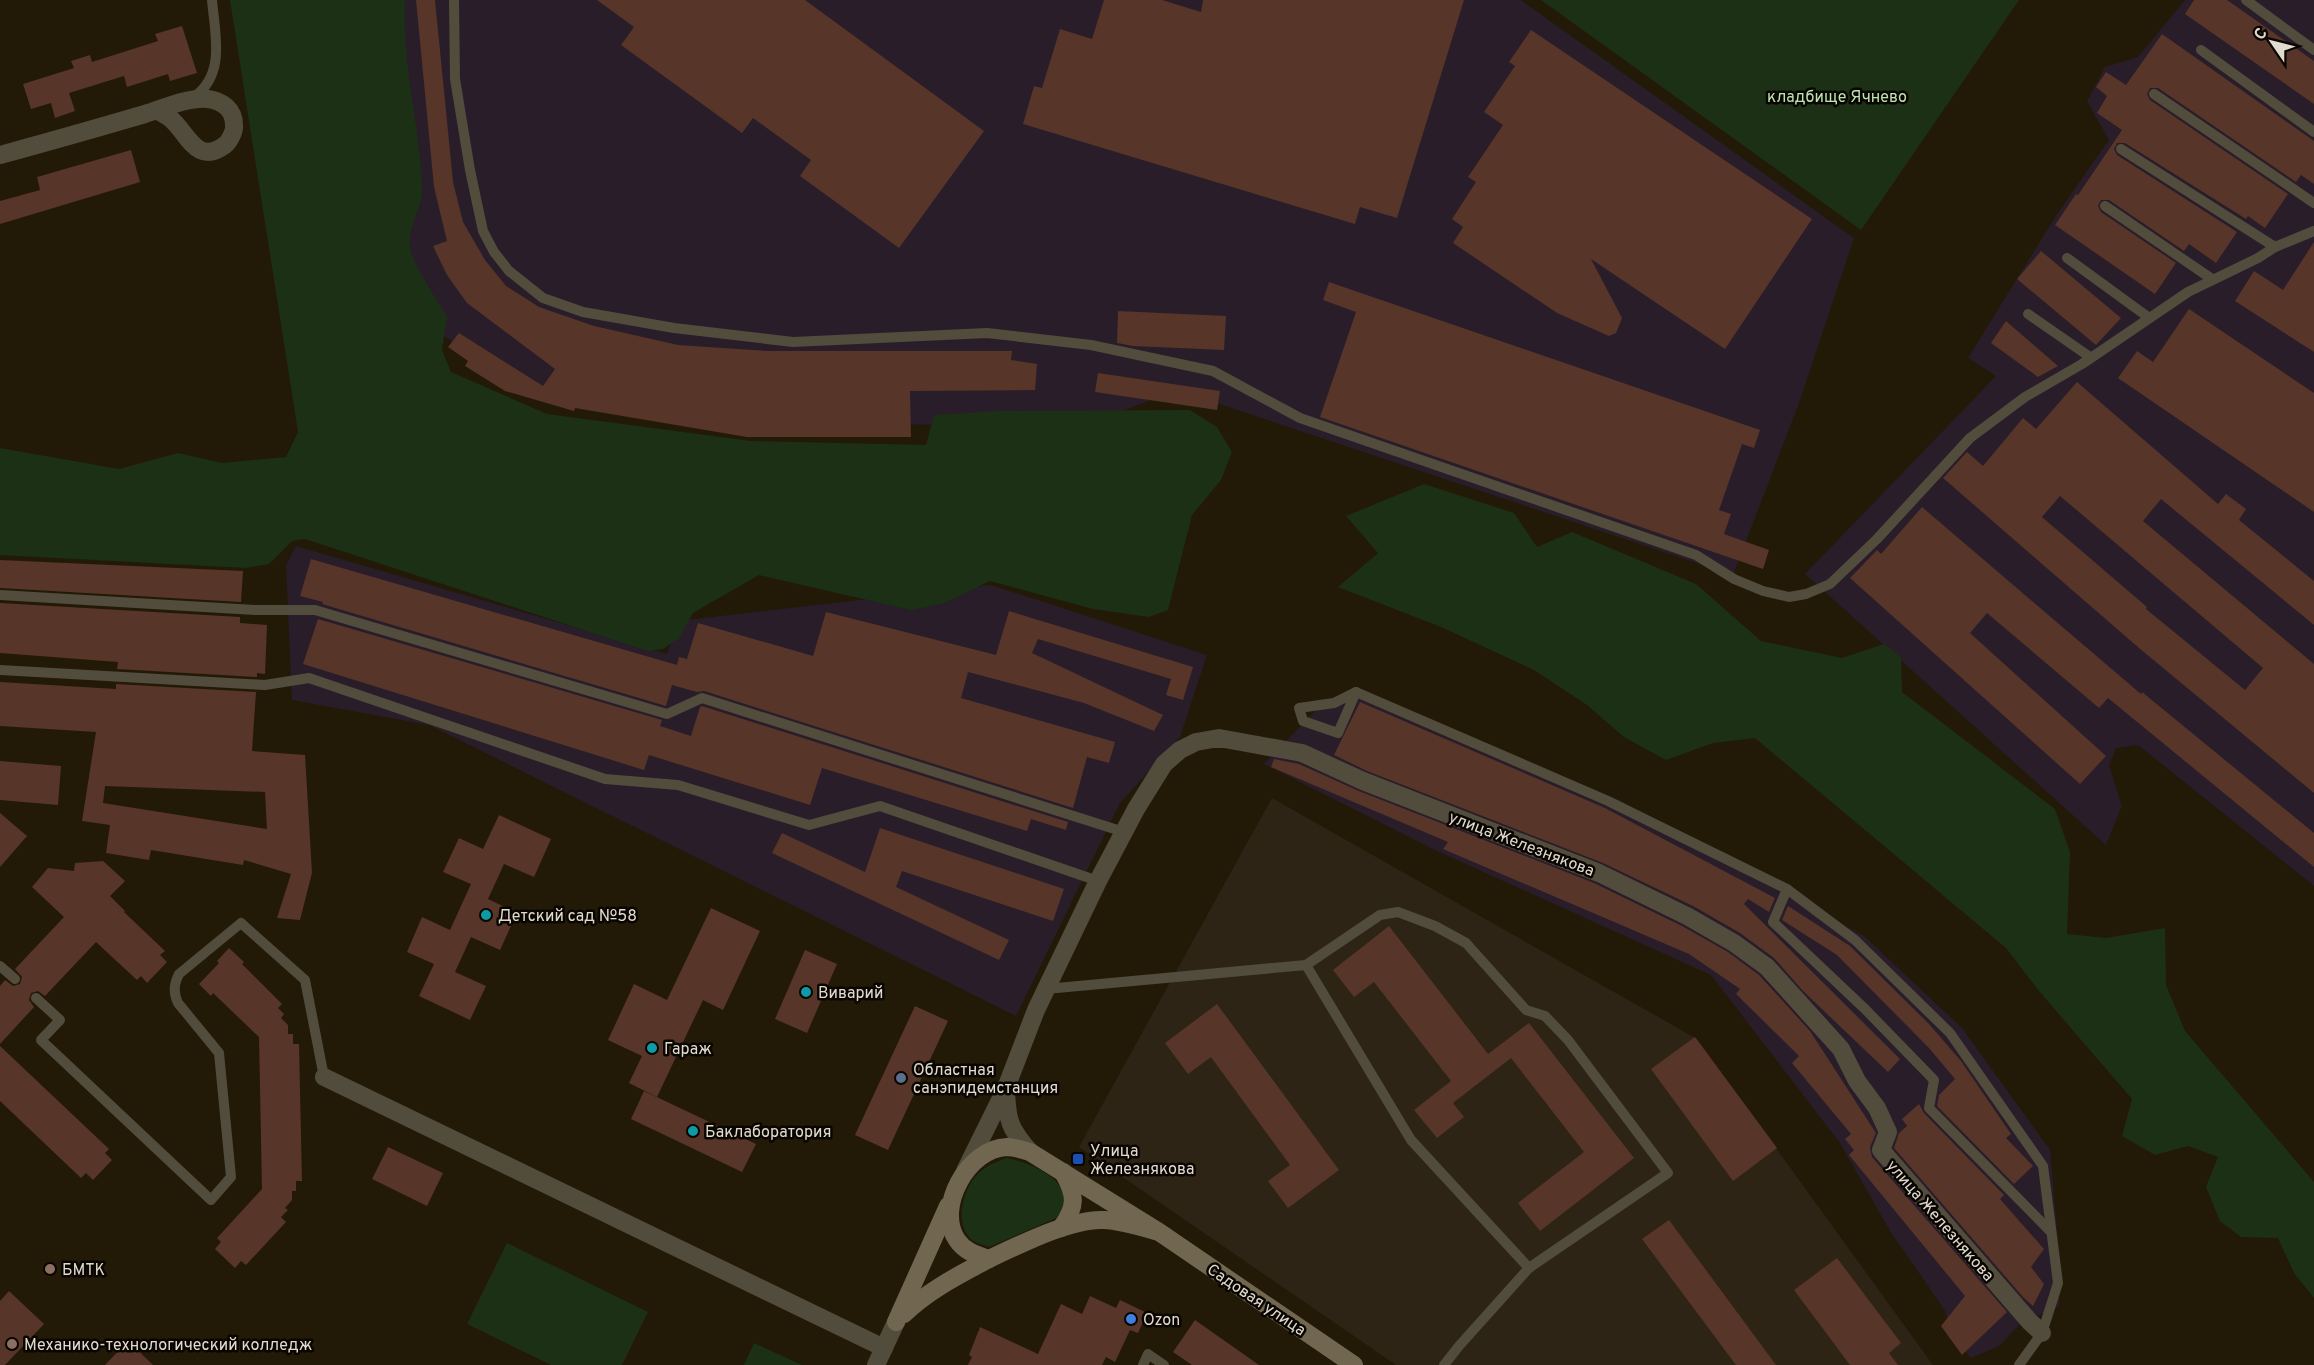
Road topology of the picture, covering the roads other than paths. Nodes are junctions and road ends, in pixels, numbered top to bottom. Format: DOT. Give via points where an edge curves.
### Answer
graph roads {
  1 [pos="212,0"];
  2 [pos="454,0"];
  3 [pos="2246,0"];
  4 [pos="2202,50"];
  5 [pos="2314,50"];
  6 [pos="2154,94"];
  7 [pos="189,101"];
  8 [pos="156,110"];
  9 [pos="2314,132"];
  10 [pos="2121,149"];
  11 [pos="0,156"];
  12 [pos="2314,202"];
  13 [pos="2105,206"];
  14 [pos="2314,231"];
  15 [pos="2275,247"];
  16 [pos="2067,258"];
  17 [pos="2212,279"];
  18 [pos="2028,314"];
  19 [pos="2148,317"];
  20 [pos="2090,357"];
  21 [pos="0,595"];
  22 [pos="0,670"];
  23 [pos="1356,692"];
  24 [pos="1124,832"];
  25 [pos="1098,881"];
  26 [pos="1787,889"];
  27 [pos="1306,965"];
  28 [pos="0,966"];
  29 [pos="15,979"];
  30 [pos="1046,989"];
  31 [pos="36,998"];
  32 [pos="324,1077"];
  33 [pos="1006,1088"];
  34 [pos="1030,1152"];
  35 [pos="965,1171"];
  36 [pos="1063,1172"];
  37 [pos="951,1199"];
  38 [pos="1061,1228"];
  39 [pos="1159,1232"];
  40 [pos="2050,1232"];
  41 [pos="989,1258"];
  42 [pos="1529,1268"];
  43 [pos="896,1322"];
  44 [pos="2042,1333"];
  45 [pos="884,1348"];
  46 [pos="876,1365"];
  47 [pos="1143,1365"];
  48 [pos="1164,1365"];
  49 [pos="1354,1365"];
  50 [pos="1444,1365"];
  51 [pos="2019,1365"];
  1 -- 7 [label="lane" via="217,56 213,75 204,90"];
  2 -- 20 [label="lane" via="455,79 483,231 509,271 543,298 583,312 793,342 987,333 1091,345 1213,371 1300,418 1696,555 1734,579 1789,597 1830,584 1970,438 2025,397"];
  3 -- 5 [label="lane"];
  4 -- 9 [label="lane"];
  6 -- 12 [label="lane"];
  7 -- 8 [label="street"];
  7 -- 8 [label="street" via="221,102 231,111 235,126 228,143 216,151 199,150"];
  8 -- 11 [label="street"];
  10 -- 15 [label="lane"];
  13 -- 17 [label="lane"];
  14 -- 15 [label="lane"];
  15 -- 17 [label="lane"];
  16 -- 19 [label="lane"];
  17 -- 19 [label="lane"];
  18 -- 20 [label="lane"];
  19 -- 20 [label="lane" via="2135,330"];
  21 -- 24 [label="lane" via="315,610 667,714 702,698"];
  22 -- 25 [label="lane" via="265,685 309,678 605,778 678,785 809,825 880,806"];
  23 -- 23 [label="lane" via="1338,733 1303,722 1299,708 1334,703"];
  23 -- 26 [label="lane" via="1608,801"];
  24 -- 25 [label="street, улица Железнякова"];
  24 -- 44 [label="street, улица Железнякова" via="1164,764 1196,742 1219,738 1302,753 1363,781 1599,873 1687,916 1767,967 1841,1049 1888,1132 1881,1150"];
  25 -- 30 [label="street, улица Железнякова"];
  26 -- 40 [label="lane" via="1855,940 1950,1033 2043,1166"];
  26 -- 40 [label="lane" via="1773,922 1934,1080 1929,1108"];
  27 -- 30 [label="lane"];
  27 -- 42 [label="lane" via="1411,1140"];
  27 -- 42 [label="lane" via="1380,915 1398,912 1466,943 1526,1010 1545,1016 1568,1040 1668,1173"];
  28 -- 29 [label="lane"];
  30 -- 33 [label="street, улица Железнякова"];
  31 -- 32 [label="lane" via="60,1020 41,1040 211,1200 231,1177 219,1053 178,1003 174,994 179,974 241,923 305,981"];
  32 -- 45 [label="street"];
  33 -- 34 [label="street, улица Железнякова" via="1006,1111 1013,1133"];
  33 -- 35 [label="street, улица Железнякова"];
  34 -- 35 [label="main road" via="1006,1147 986,1154"];
  34 -- 36 [label="main road"];
  35 -- 37 [label="main road"];
  36 -- 38 [label="main road" via="1072,1188 1073,1204"];
  36 -- 39 [label="main road, Садовая улица"];
  37 -- 41 [label="main road" via="951,1223 957,1240 969,1252"];
  37 -- 43 [label="main road"];
  38 -- 39 [label="main road" via="1102,1220"];
  38 -- 41 [label="main road"];
  39 -- 49 [label="main road, Садовая улица"];
  40 -- 44 [label="lane" via="2058,1283"];
  41 -- 43 [label="main road" via="938,1286"];
  42 -- 50 [label="lane"];
  43 -- 45 [label="street"];
  44 -- 51 [label="lane"];
  45 -- 46 [label="street"];
  47 -- 48 [label="lane" via="1148,1354"];
}
